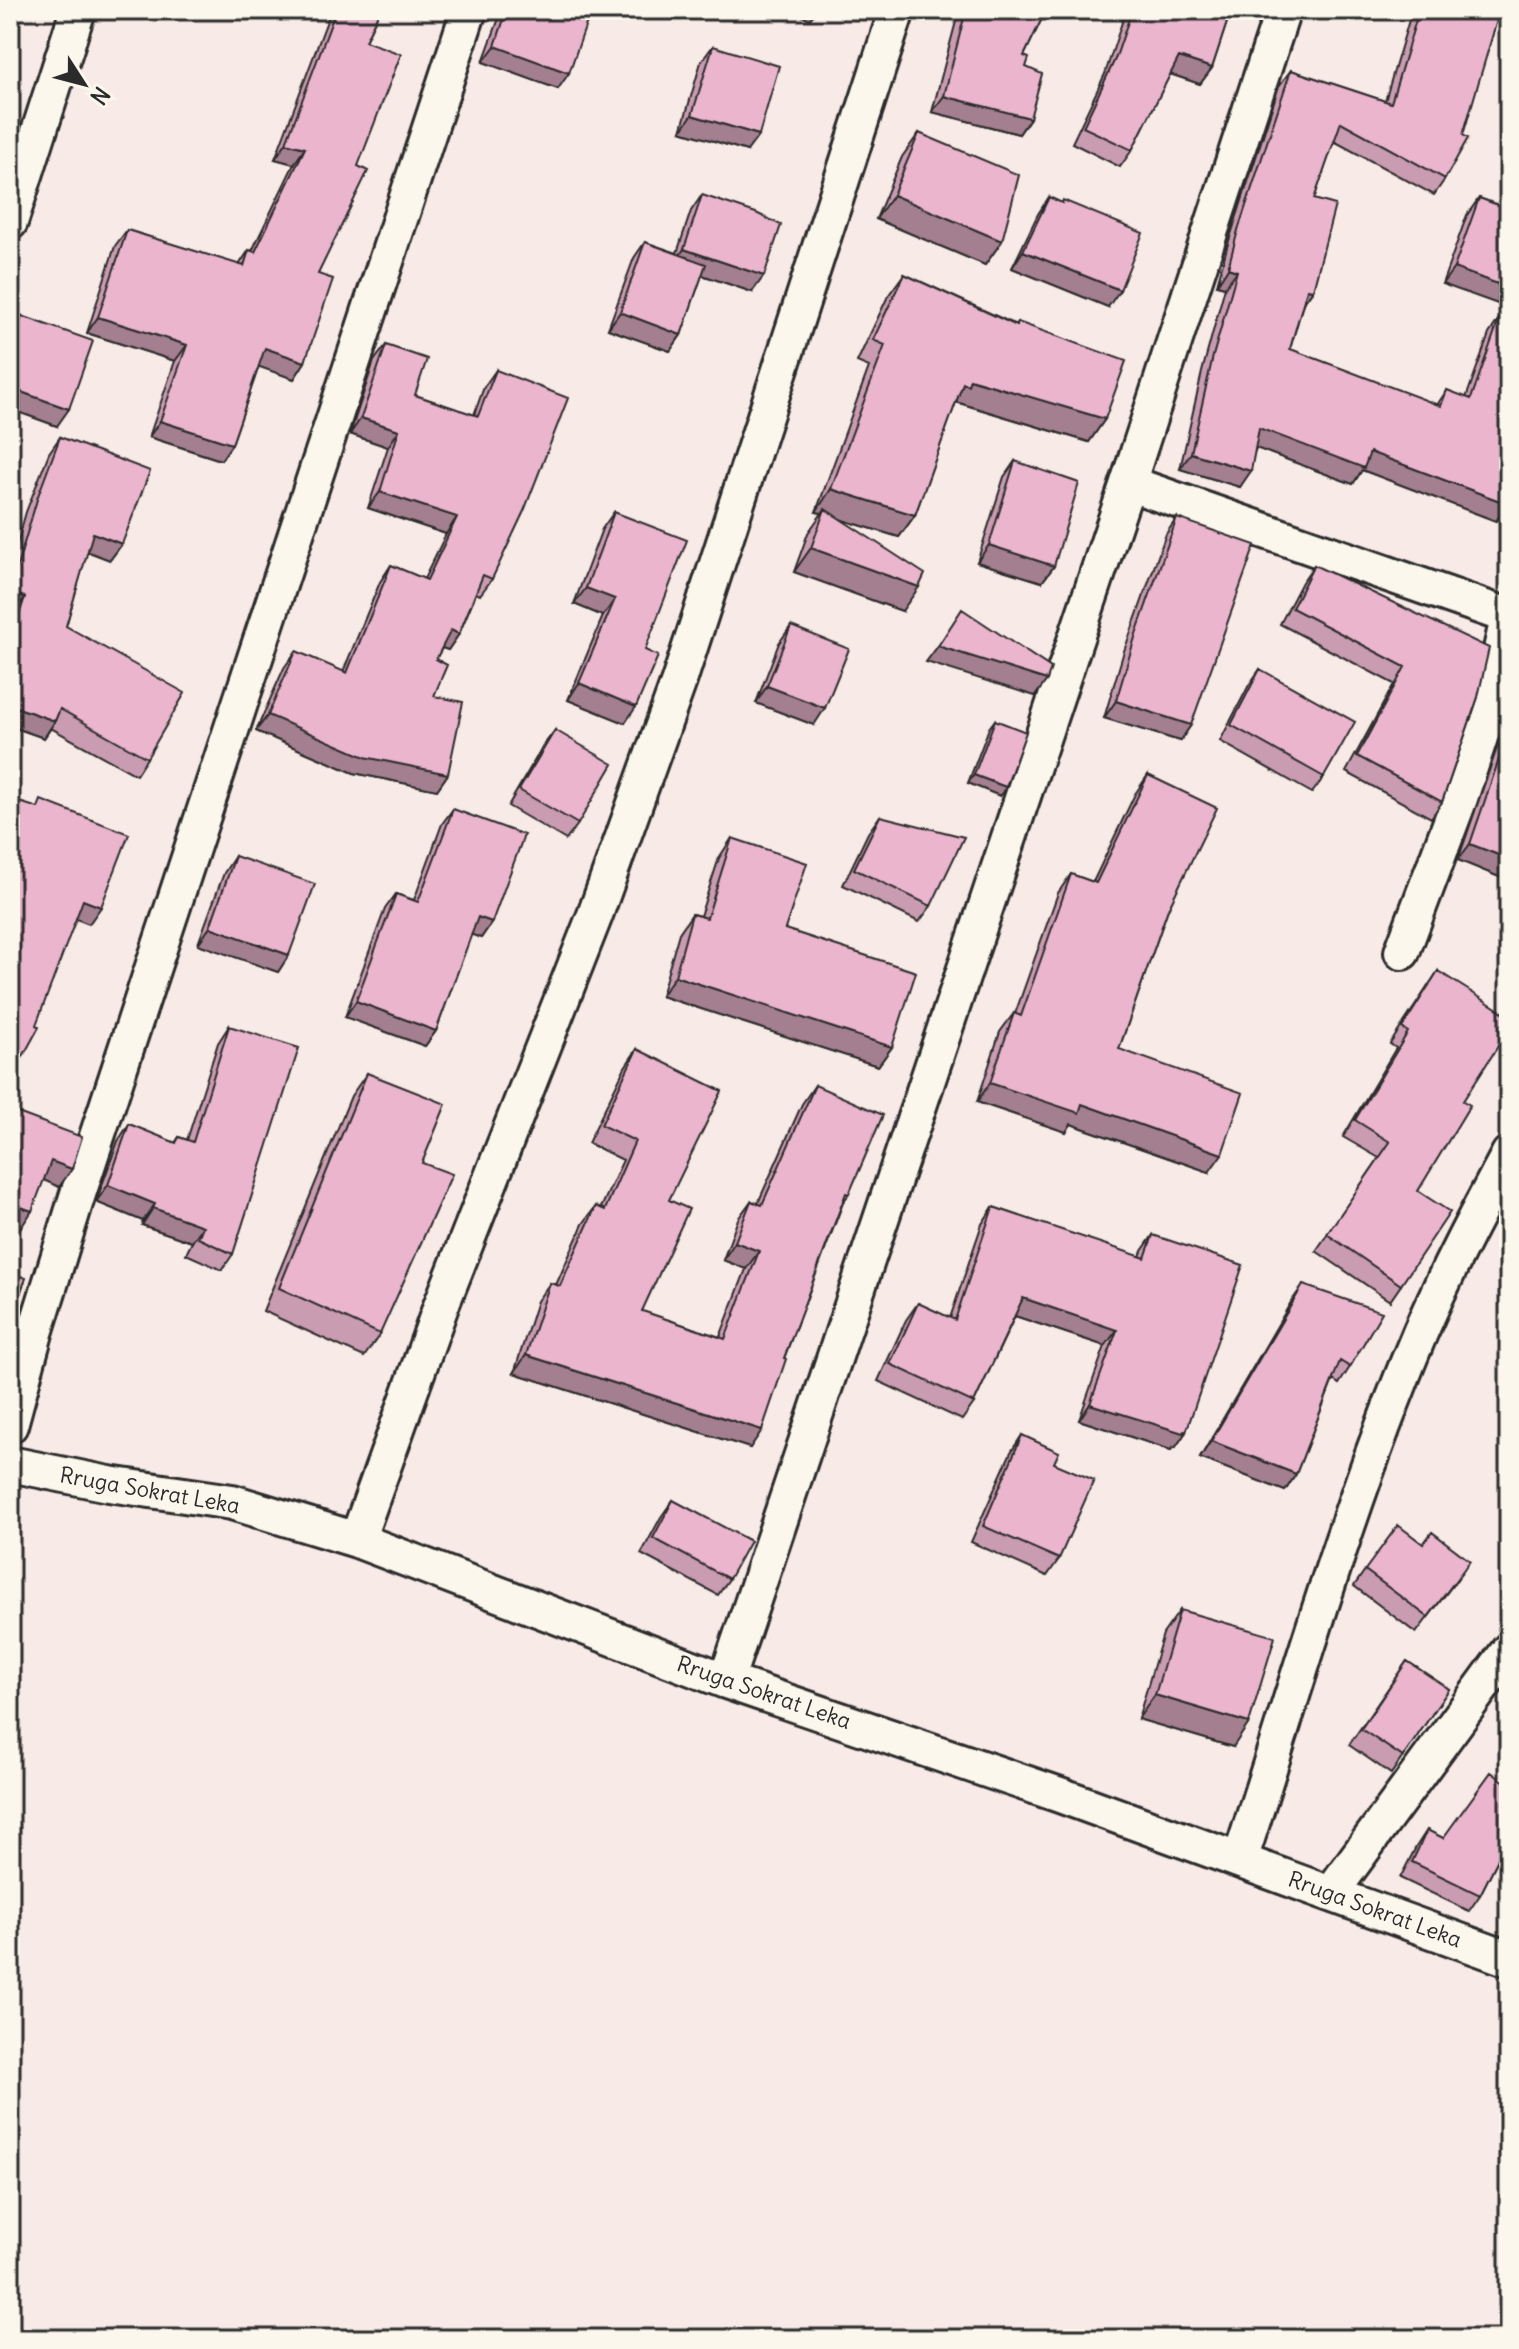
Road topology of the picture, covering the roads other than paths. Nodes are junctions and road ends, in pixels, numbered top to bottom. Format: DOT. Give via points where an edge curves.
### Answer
graph roads {
  1 [pos="78,10"];
  2 [pos="469,10"];
  3 [pos="897,10"];
  4 [pos="1283,10"];
  5 [pos="10,222"];
  6 [pos="1128,483"];
  7 [pos="1508,615"];
  8 [pos="1402,952"];
  9 [pos="1509,1154"];
  10 [pos="10,1425"];
  11 [pos="10,1464"];
  12 [pos="357,1540"];
  13 [pos="1509,1650"];
  14 [pos="726,1681"];
  15 [pos="1240,1860"];
  16 [pos="1331,1893"];
  17 [pos="1509,1959"];
  1 -- 5 [label="street"];
  2 -- 10 [label="street" via="77,1197"];
  3 -- 12 [label="street" via="679,681"];
  4 -- 6 [label="street"];
  6 -- 7 [label="street"];
  6 -- 14 [label="street"];
  7 -- 8 [label="street" via="1486,719"];
  9 -- 15 [label="street" via="1421,1332 1364,1476"];
  11 -- 12 [label="street, Rruga Sokrat Leka" via="232,1502"];
  12 -- 14 [label="street, Rruga Sokrat Leka"];
  13 -- 16 [label="street"];
  14 -- 15 [label="street, Rruga Sokrat Leka"];
  15 -- 16 [label="street, Rruga Sokrat Leka"];
  16 -- 17 [label="street, Rruga Sokrat Leka"];
}
